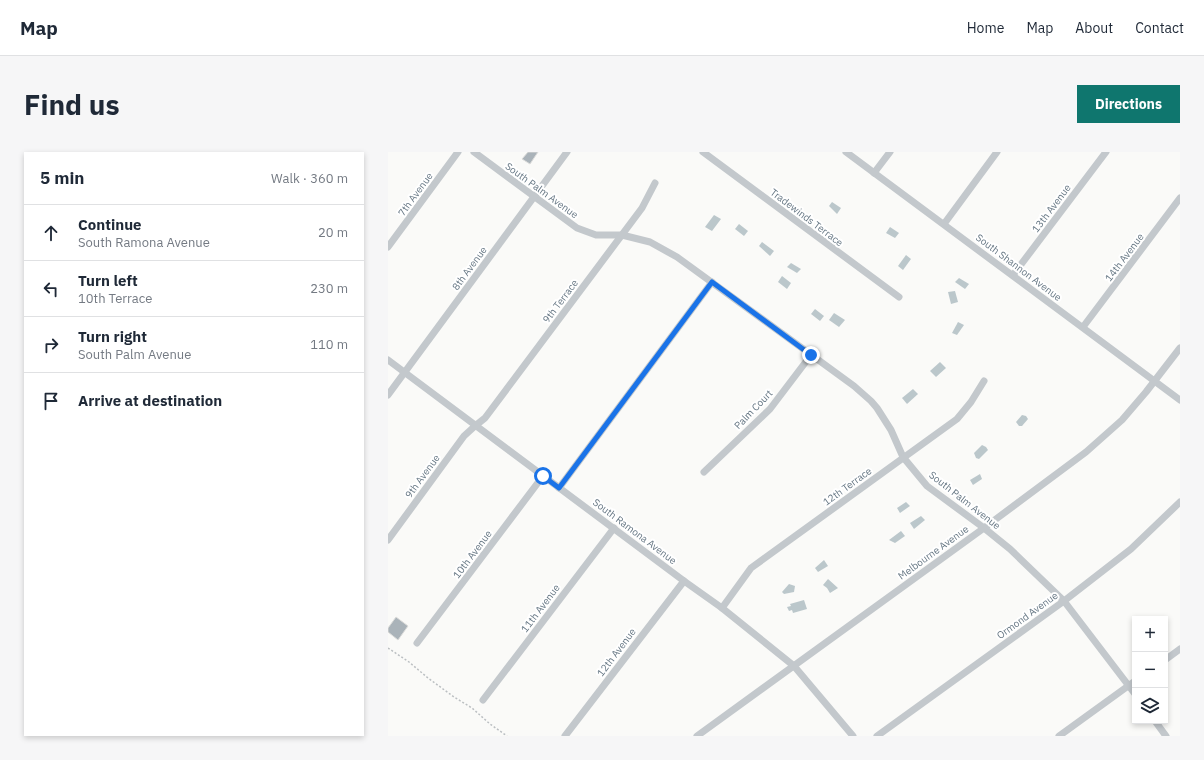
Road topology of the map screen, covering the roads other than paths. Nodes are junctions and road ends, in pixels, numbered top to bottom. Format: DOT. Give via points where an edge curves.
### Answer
graph roads {
  1 [pos="458,152"];
  2 [pos="474,152"];
  3 [pos="567,152"];
  4 [pos="703,152"];
  5 [pos="846,152"];
  6 [pos="890,152"];
  7 [pos="997,152"];
  8 [pos="1106,152"];
  9 [pos="874,173"];
  10 [pos="655,183"];
  11 [pos="534,196"];
  12 [pos="1180,198"];
  13 [pos="944,224"];
  14 [pos="622,235"];
  15 [pos="388,247"];
  16 [pos="1013,275"];
  17 [pos="712,282"];
  18 [pos="898,297"];
  19 [pos="1083,327"];
  20 [pos="1180,348"];
  21 [pos="811,355"];
  22 [pos="388,360"];
  23 [pos="405,372"];
  24 [pos="984,381"];
  25 [pos="1155,381"];
  26 [pos="388,395"];
  27 [pos="1180,400"];
  28 [pos="475,426"];
  29 [pos="903,457"];
  30 [pos="704,472"];
  31 [pos="543,476"];
  32 [pos="559,488"];
  33 [pos="1180,502"];
  34 [pos="614,528"];
  35 [pos="984,528"];
  36 [pos="388,540"];
  37 [pos="684,580"];
  38 [pos="1064,601"];
  39 [pos="722,608"];
  40 [pos="417,643"];
  41 [pos="1180,649"];
  42 [pos="1168,658"];
  43 [pos="794,666"];
  44 [pos="1132,683"];
  45 [pos="483,700"];
  46 [pos="1157,724"];
  47 [pos="565,736"];
  48 [pos="697,736"];
  49 [pos="853,736"];
  50 [pos="877,736"];
  51 [pos="1059,736"];
  52 [pos="1166,736"];
  1 -- 15 [label="street, 7th Avenue"];
  2 -- 11 [label="street, South Palm Avenue"];
  3 -- 11 [label="street, 8th Avenue"];
  4 -- 18 [label="street, Tradewinds Terrace"];
  5 -- 9 [label="street, South Shannon Avenue"];
  6 -- 9 [label="street"];
  7 -- 13 [label="street"];
  8 -- 16 [label="street, 13th Avenue"];
  9 -- 13 [label="street, South Shannon Avenue"];
  10 -- 14 [label="street, 9th Terrace" via="642,208"];
  11 -- 14 [label="street, South Palm Avenue" via="577,228 596,235"];
  11 -- 23 [label="street, 8th Avenue"];
  12 -- 19 [label="street, 14th Avenue"];
  13 -- 16 [label="street, South Shannon Avenue"];
  14 -- 17 [label="street, South Palm Avenue" via="650,242 677,257"];
  14 -- 28 [label="street, 9th Terrace" via="485,418"];
  16 -- 19 [label="street, South Shannon Avenue"];
  17 -- 21 [label="street, South Palm Avenue"];
  17 -- 32 [label="street"];
  19 -- 25 [label="street, South Shannon Avenue"];
  20 -- 25 [label="street, Melbourne Avenue"];
  21 -- 29 [label="street, South Palm Avenue" via="871,401 884,417"];
  21 -- 30 [label="street, Palm Court" via="770,409"];
  22 -- 23 [label="street, South Ramona Avenue"];
  23 -- 26 [label="street, 8th Avenue"];
  23 -- 28 [label="street, South Ramona Avenue"];
  24 -- 29 [label="street, 12th Terrace" via="957,419"];
  25 -- 27 [label="street, South Shannon Avenue"];
  25 -- 35 [label="street, Melbourne Avenue" via="1122,420 1098,443"];
  28 -- 31 [label="street, South Ramona Avenue"];
  28 -- 36 [label="street, 9th Avenue" via="464,436"];
  29 -- 35 [label="street, South Palm Avenue" via="927,486"];
  29 -- 39 [label="street, 12th Terrace" via="751,568"];
  31 -- 32 [label="street, South Ramona Avenue"];
  31 -- 40 [label="street, 10th Avenue"];
  32 -- 34 [label="street, South Ramona Avenue"];
  33 -- 38 [label="street, Ormond Avenue" via="1131,549"];
  34 -- 37 [label="street, South Ramona Avenue"];
  34 -- 45 [label="street, 11th Avenue"];
  35 -- 38 [label="street, South Palm Avenue" via="1010,548"];
  35 -- 43 [label="street, Melbourne Avenue"];
  37 -- 39 [label="street, South Ramona Avenue"];
  37 -- 47 [label="street, 12th Avenue"];
  38 -- 44 [label="street, South Palm Avenue"];
  38 -- 50 [label="street, Ormond Avenue"];
  39 -- 43 [label="street, South Ramona Avenue"];
  41 -- 42 [label="street"];
  43 -- 48 [label="street, Melbourne Avenue"];
  43 -- 49 [label="street, South Ramona Avenue"];
  44 -- 51 [label="street"];
  46 -- 52 [label="street"];
}
